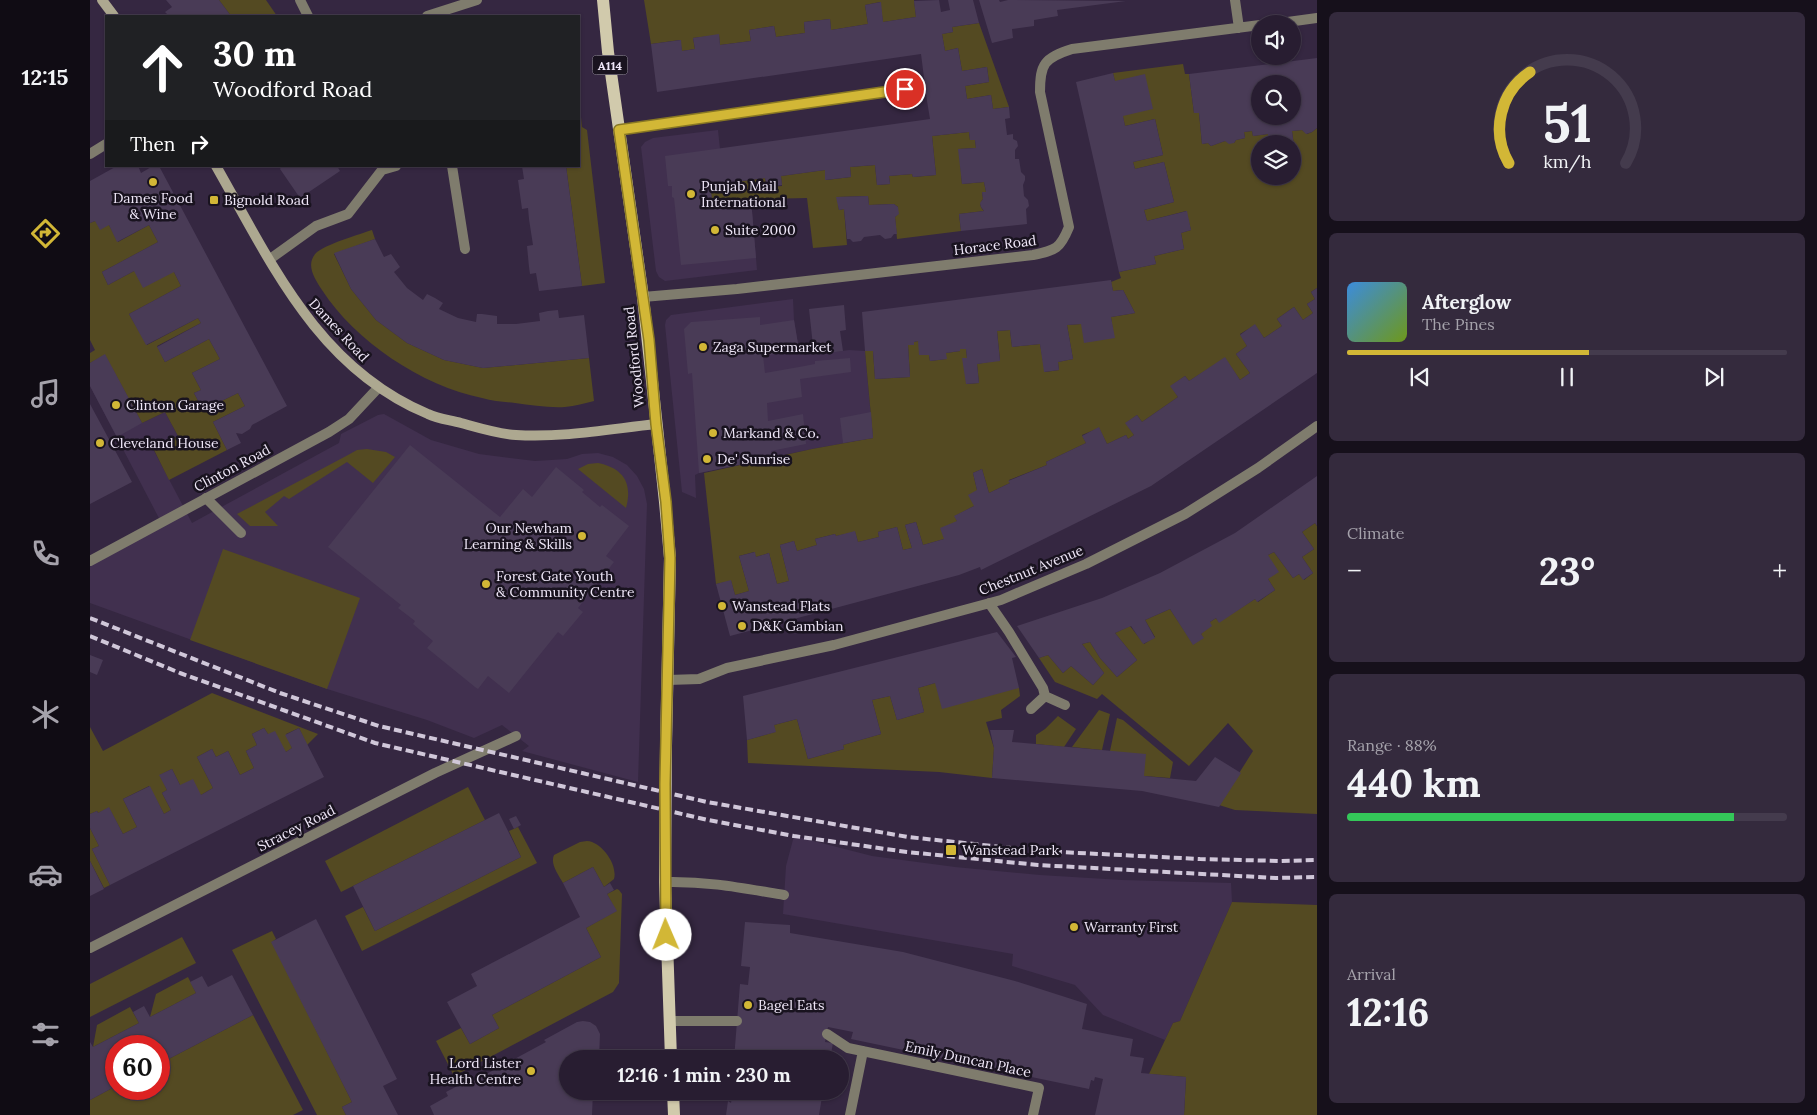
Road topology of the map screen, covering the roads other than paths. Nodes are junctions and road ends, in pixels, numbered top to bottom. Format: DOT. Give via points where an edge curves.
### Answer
graph roads {
  1 [pos="102,0"];
  2 [pos="300,0"];
  3 [pos="477,0"];
  4 [pos="603,0"];
  5 [pos="1235,0"];
  6 [pos="113,15"];
  7 [pos="308,15"];
  8 [pos="430,15"];
  9 [pos="1317,18"];
  10 [pos="1301,20"];
  11 [pos="1251,26"];
  12 [pos="1239,28"];
  13 [pos="905,89"];
  14 [pos="619,130"];
  15 [pos="105,145"];
  16 [pos="90,154"];
  17 [pos="217,167"];
  18 [pos="392,167"];
  19 [pos="452,167"];
  20 [pos="465,249"];
  21 [pos="270,259"];
  22 [pos="643,297"];
  23 [pos="378,388"];
  24 [pos="656,424"];
  25 [pos="1317,426"];
  26 [pos="206,498"];
  27 [pos="241,533"];
  28 [pos="90,561"];
  29 [pos="988,603"];
  30 [pos="668,680"];
  31 [pos="1045,696"];
  32 [pos="1065,705"];
  33 [pos="1031,708"];
  34 [pos="516,736"];
  35 [pos="665,882"];
  36 [pos="784,895"];
  37 [pos="90,948"];
  38 [pos="670,1021"];
  39 [pos="737,1021"];
  40 [pos="827,1034"];
  41 [pos="671,1050"];
  42 [pos="863,1051"];
  43 [pos="673,1100"];
  44 [pos="674,1115"];
  45 [pos="850,1115"];
  46 [pos="1033,1115"];
  1 -- 6 [label="main road"];
  2 -- 7 [label="street"];
  3 -- 8 [label="street"];
  4 -- 14 [label="main road, Woodford Road / A114"];
  5 -- 12 [label="street"];
  9 -- 10 [label="street"];
  11 -- 12 [label="street, Horace Road"];
  12 -- 22 [label="street, Horace Road" via="1072,49 1044,62 1040,92 1069,227 1062,242 1052,251 756,287"];
  13 -- 14 [label="street"];
  14 -- 22 [label="main road, Woodford Road / A114"];
  15 -- 16 [label="street"];
  17 -- 21 [label="main road, Dames Road"];
  18 -- 21 [label="street" via="382,170 348,214 316,226"];
  19 -- 20 [label="street"];
  21 -- 23 [label="main road, Dames Road" via="296,305 347,363"];
  22 -- 24 [label="main road, Woodford Road / A114"];
  23 -- 24 [label="main road, Dames Road" via="429,415 516,435 548,435"];
  23 -- 26 [label="street, Clinton Road" via="349,419 329,432"];
  24 -- 30 [label="main road, Woodford Road / A114" via="670,558"];
  25 -- 29 [label="street, Chestnut Avenue" via="1185,514 1086,564"];
  26 -- 27 [label="street"];
  26 -- 28 [label="street, Clinton Road"];
  29 -- 30 [label="street, Chestnut Avenue" via="834,645 727,668 699,679"];
  29 -- 31 [label="street" via="1009,632"];
  30 -- 35 [label="main road, Woodford Road / A114"];
  31 -- 32 [label="street"];
  31 -- 33 [label="street"];
  34 -- 37 [label="street, Stracey Road" via="435,773"];
  35 -- 36 [label="street" via="696,881"];
  35 -- 38 [label="main road, A114"];
  38 -- 39 [label="street"];
  38 -- 41 [label="main road, A114"];
  40 -- 42 [label="street, Emily Duncan Place" via="848,1048"];
  42 -- 45 [label="street"];
  42 -- 46 [label="street, Emily Duncan Place" via="1039,1088"];
  43 -- 44 [label="main road"];
}
